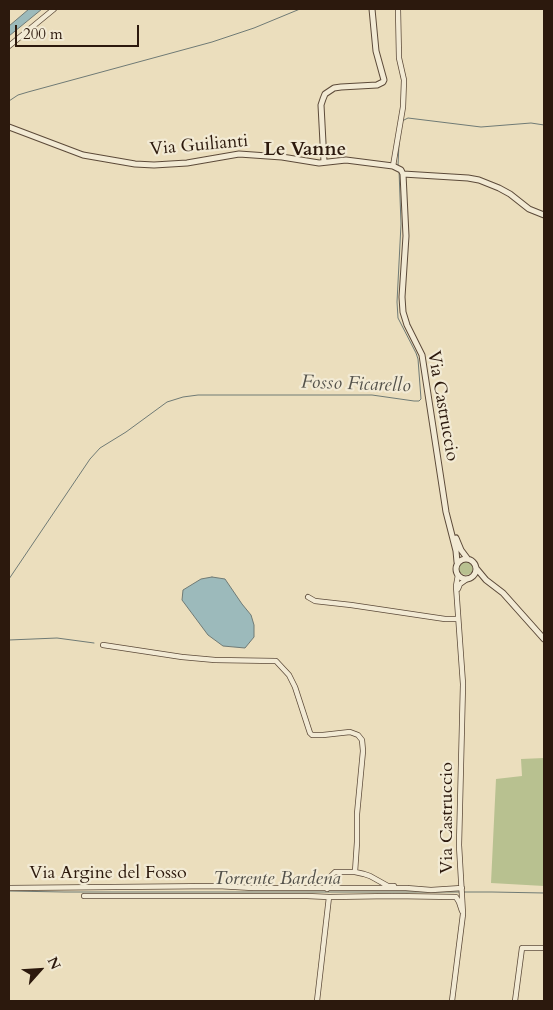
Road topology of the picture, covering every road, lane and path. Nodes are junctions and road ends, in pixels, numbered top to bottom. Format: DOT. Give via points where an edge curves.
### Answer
graph roads {
  1 [pos="54,9"];
  2 [pos="372,9"];
  3 [pos="398,9"];
  4 [pos="9,46"];
  5 [pos="9,127"];
  6 [pos="324,162"];
  7 [pos="398,169"];
  8 [pos="544,215"];
  9 [pos="450,526"];
  10 [pos="468,558"];
  11 [pos="457,562"];
  12 [pos="476,568"];
  13 [pos="458,575"];
  14 [pos="469,579"];
  15 [pos="486,580"];
  16 [pos="308,596"];
  17 [pos="457,598"];
  18 [pos="458,619"];
  19 [pos="544,639"];
  20 [pos="103,645"];
  21 [pos="355,872"];
  22 [pos="9,888"];
  23 [pos="408,888"];
  24 [pos="462,888"];
  25 [pos="327,889"];
  26 [pos="84,896"];
  27 [pos="329,897"];
  28 [pos="463,914"];
  29 [pos="544,948"];
  30 [pos="317,1001"];
  31 [pos="452,1001"];
  32 [pos="515,1001"];
  1 -- 4 [label="street"];
  2 -- 6 [label="street" via="376,51 384,80 377,85 334,88 326,94 321,104"];
  3 -- 7 [label="street" via="399,58 404,80"];
  5 -- 6 [label="street, Via Guilianti" via="82,155 135,164 187,162 239,154"];
  6 -- 7 [label="street, Via Guilianti" via="346,160"];
  7 -- 8 [label="street, Via Guilianti" via="424,176 479,180"];
  7 -- 9 [label="street, Via Castruccio" via="406,236 403,312 422,355"];
  9 -- 10 [label="street"];
  9 -- 11 [label="street"];
  10 -- 11 [label="street"];
  10 -- 12 [label="street" via="473,560"];
  11 -- 13 [label="street" via="455,569"];
  12 -- 14 [label="street"];
  12 -- 15 [label="street"];
  13 -- 14 [label="street"];
  13 -- 17 [label="street, Via Castruccio"];
  14 -- 15 [label="street"];
  14 -- 17 [label="street" via="458,587"];
  15 -- 19 [label="street" via="503,593"];
  16 -- 18 [label="street" via="315,601"];
  17 -- 18 [label="street, Via Castruccio"];
  18 -- 24 [label="street, Via Castruccio" via="463,684 459,845"];
  20 -- 21 [label="street" via="190,658 276,661 295,687 312,735 350,732 362,740"];
  21 -- 23 [label="street" via="388,886"];
  21 -- 25 [label="street" via="333,873"];
  22 -- 25 [label="street, Via Argine del Fosso" via="218,886"];
  23 -- 24 [label="street"];
  23 -- 25 [label="street, Via Argine del Fosso"];
  24 -- 28 [label="street, Via Castruccio"];
  26 -- 27 [label="street"];
  27 -- 28 [label="street" via="456,897"];
  27 -- 30 [label="street"];
  28 -- 31 [label="street, Via Castruccio"];
  29 -- 32 [label="street" via="522,948"];
}
